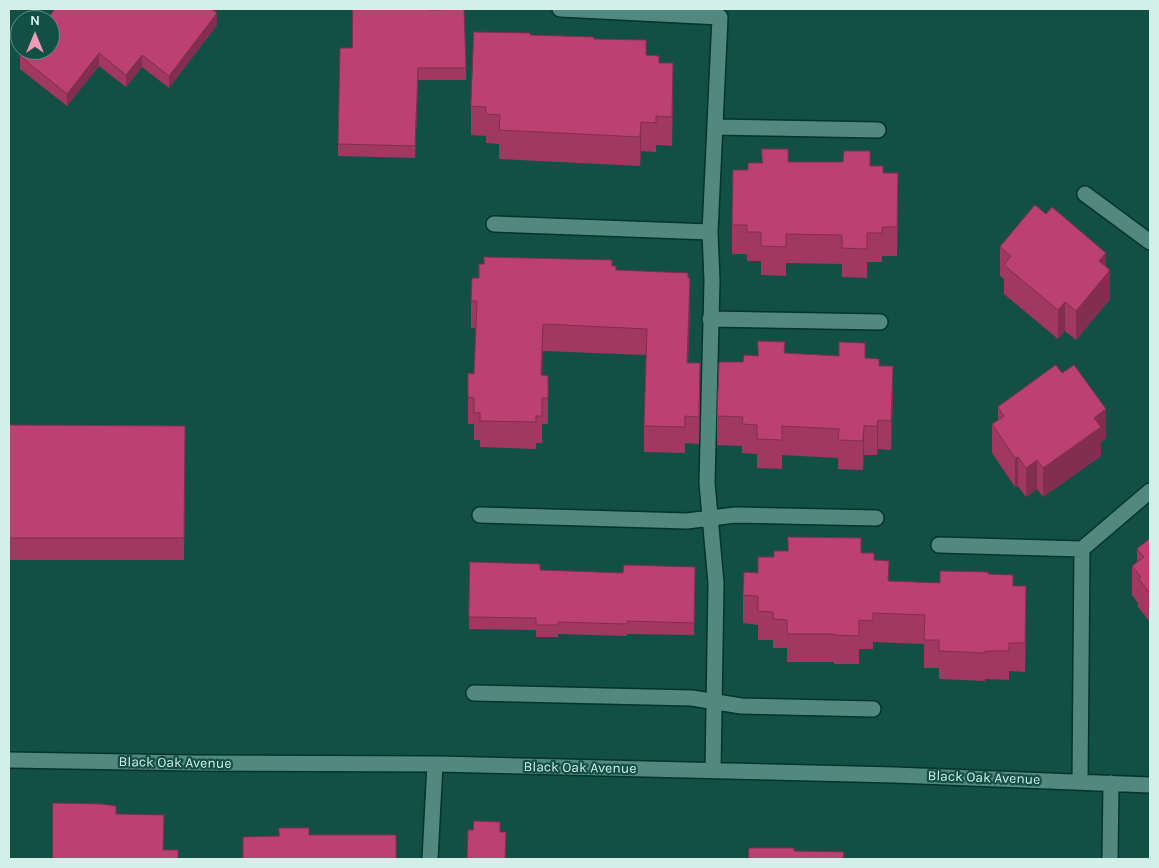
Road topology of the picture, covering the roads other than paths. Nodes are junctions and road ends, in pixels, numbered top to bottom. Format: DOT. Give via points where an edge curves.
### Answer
graph roads {
  1 [pos="560,9"];
  2 [pos="715,127"];
  3 [pos="878,130"];
  4 [pos="1085,194"];
  5 [pos="494,224"];
  6 [pos="710,232"];
  7 [pos="1150,242"];
  8 [pos="710,319"];
  9 [pos="880,322"];
  10 [pos="1150,492"];
  11 [pos="480,515"];
  12 [pos="876,518"];
  13 [pos="710,519"];
  14 [pos="939,545"];
  15 [pos="1082,549"];
  16 [pos="474,693"];
  17 [pos="715,701"];
  18 [pos="873,709"];
  19 [pos="9,760"];
  20 [pos="435,764"];
  21 [pos="713,771"];
  22 [pos="1080,782"];
  23 [pos="1111,783"];
  24 [pos="1150,785"];
  25 [pos="430,859"];
  26 [pos="1110,859"];
  1 -- 2 [label="street" via="720,17"];
  2 -- 3 [label="street"];
  2 -- 6 [label="street"];
  4 -- 7 [label="street"];
  5 -- 6 [label="street"];
  6 -- 8 [label="street"];
  8 -- 9 [label="street"];
  8 -- 13 [label="street" via="707,483"];
  10 -- 15 [label="street"];
  11 -- 13 [label="street"];
  12 -- 13 [label="street" via="735,515"];
  13 -- 17 [label="street" via="716,583"];
  14 -- 15 [label="street"];
  15 -- 22 [label="street"];
  16 -- 17 [label="street"];
  17 -- 18 [label="street" via="741,706"];
  17 -- 21 [label="street"];
  19 -- 20 [label="street, Black Oak Avenue"];
  20 -- 21 [label="street, Black Oak Avenue"];
  20 -- 25 [label="street"];
  21 -- 22 [label="street, Black Oak Avenue"];
  22 -- 23 [label="street, Black Oak Avenue"];
  23 -- 24 [label="street, Black Oak Avenue"];
  23 -- 26 [label="street"];
}
